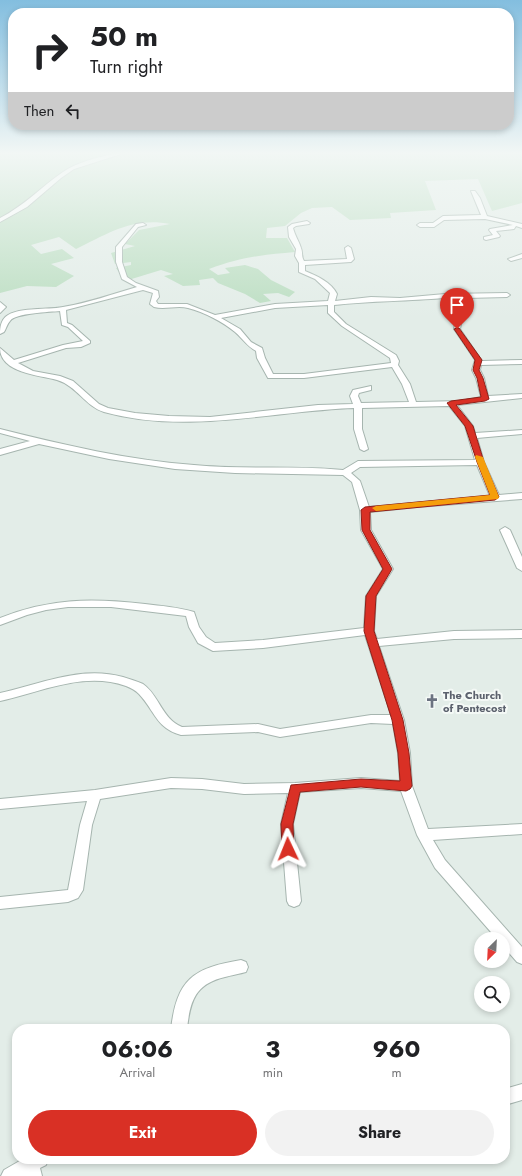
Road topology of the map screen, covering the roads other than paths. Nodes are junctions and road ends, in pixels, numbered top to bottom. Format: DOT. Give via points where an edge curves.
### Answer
graph roads {
  1 [pos="22,209"];
  2 [pos="482,209"];
  3 [pos="485,217"];
  4 [pos="0,220"];
  5 [pos="307,223"];
  6 [pos="420,225"];
  7 [pos="142,226"];
  8 [pos="522,226"];
  9 [pos="486,238"];
  10 [pos="348,248"];
  11 [pos="522,256"];
  12 [pos="511,259"];
  13 [pos="302,263"];
  14 [pos="142,288"];
  15 [pos="506,294"];
  16 [pos="463,296"];
  17 [pos="331,303"];
  18 [pos="0,304"];
  19 [pos="63,309"];
  20 [pos="0,310"];
  21 [pos="214,317"];
  22 [pos="0,332"];
  23 [pos="0,350"];
  24 [pos="522,362"];
  25 [pos="10,363"];
  26 [pos="478,363"];
  27 [pos="394,365"];
  28 [pos="368,388"];
  29 [pos="522,396"];
  30 [pos="485,399"];
  31 [pos="413,403"];
  32 [pos="451,403"];
  33 [pos="358,406"];
  34 [pos="0,431"];
  35 [pos="522,432"];
  36 [pos="473,436"];
  37 [pos="39,442"];
  38 [pos="364,449"];
  39 [pos="0,452"];
  40 [pos="480,462"];
  41 [pos="345,473"];
  42 [pos="522,496"];
  43 [pos="495,497"];
  44 [pos="365,510"];
  45 [pos="505,530"];
  46 [pos="522,568"];
  47 [pos="0,622"];
  48 [pos="369,631"];
  49 [pos="522,634"];
  50 [pos="373,643"];
  51 [pos="0,697"];
  52 [pos="398,720"];
  53 [pos="406,786"];
  54 [pos="295,788"];
  55 [pos="95,795"];
  56 [pos="0,804"];
  57 [pos="522,829"];
  58 [pos="424,835"];
  59 [pos="294,901"];
  60 [pos="0,903"];
  61 [pos="522,957"];
  62 [pos="241,967"];
  63 [pos="179,1024"];
  64 [pos="522,1092"];
  65 [pos="510,1096"];
  66 [pos="35,1167"];
  67 [pos="10,1176"];
  1 -- 4 [label="street"];
  2 -- 3 [label="street"];
  3 -- 6 [label="street" via="443,218 434,225"];
  3 -- 8 [label="street"];
  5 -- 13 [label="street" via="290,228"];
  7 -- 14 [label="street" via="136,226 119,247 119,262 124,278"];
  8 -- 9 [label="street" via="492,230 497,236"];
  10 -- 13 [label="street" via="351,259 349,261"];
  11 -- 12 [label="street"];
  13 -- 17 [label="street" via="302,272 317,278 333,292"];
  14 -- 19 [label="street"];
  14 -- 21 [label="street" via="156,292 153,304 156,306 188,306"];
  15 -- 16 [label="street"];
  16 -- 17 [label="street" via="400,300 371,298"];
  16 -- 26 [label="street" via="457,329 479,360"];
  17 -- 21 [label="street" via="275,306"];
  17 -- 27 [label="street" via="331,313 361,337 390,353 395,361"];
  18 -- 20 [label="street" via="3,307"];
  19 -- 22 [label="street" via="11,316"];
  19 -- 25 [label="street" via="64,324 88,342 65,346"];
  21 -- 27 [label="street" via="259,350 271,376 304,376"];
  23 -- 25 [label="street"];
  24 -- 26 [label="street"];
  25 -- 33 [label="street" via="31,373 53,376 68,382 96,406 138,416 195,420 318,407"];
  26 -- 30 [label="street" via="476,370"];
  27 -- 31 [label="street" via="406,384"];
  28 -- 33 [label="street" via="355,394"];
  29 -- 30 [label="street"];
  30 -- 32 [label="street"];
  31 -- 32 [label="street"];
  31 -- 33 [label="street"];
  32 -- 36 [label="street" via="469,426"];
  33 -- 38 [label="street" via="358,429"];
  34 -- 37 [label="street"];
  35 -- 36 [label="street"];
  36 -- 40 [label="street"];
  37 -- 39 [label="street"];
  37 -- 41 [label="street" via="135,461 176,466"];
  40 -- 41 [label="street" via="358,464"];
  40 -- 43 [label="street"];
  41 -- 44 [label="street" via="356,480"];
  42 -- 43 [label="street"];
  43 -- 44 [label="street"];
  44 -- 48 [label="street" via="366,530 388,569 371,596"];
  45 -- 46 [label="street"];
  47 -- 48 [label="street" via="22,612 45,606 105,603 190,614 202,640 213,647 263,644"];
  48 -- 50 [label="street"];
  49 -- 50 [label="street" via="454,635"];
  50 -- 52 [label="street"];
  51 -- 52 [label="street" via="19,694 59,680 106,676 140,688 166,724 181,732 258,728 280,733 371,719"];
  52 -- 53 [label="street"];
  53 -- 54 [label="street" via="361,783"];
  53 -- 58 [label="street"];
  54 -- 55 [label="street" via="244,789 171,783"];
  54 -- 59 [label="street" via="287,824"];
  55 -- 56 [label="street"];
  55 -- 60 [label="street" via="86,825 76,890 73,894"];
  57 -- 58 [label="street"];
  58 -- 61 [label="street" via="440,864"];
  62 -- 63 [label="street" via="223,970 196,981 187,992 180,1008"];
  64 -- 65 [label="street"];
  66 -- 67 [label="street"];
}
